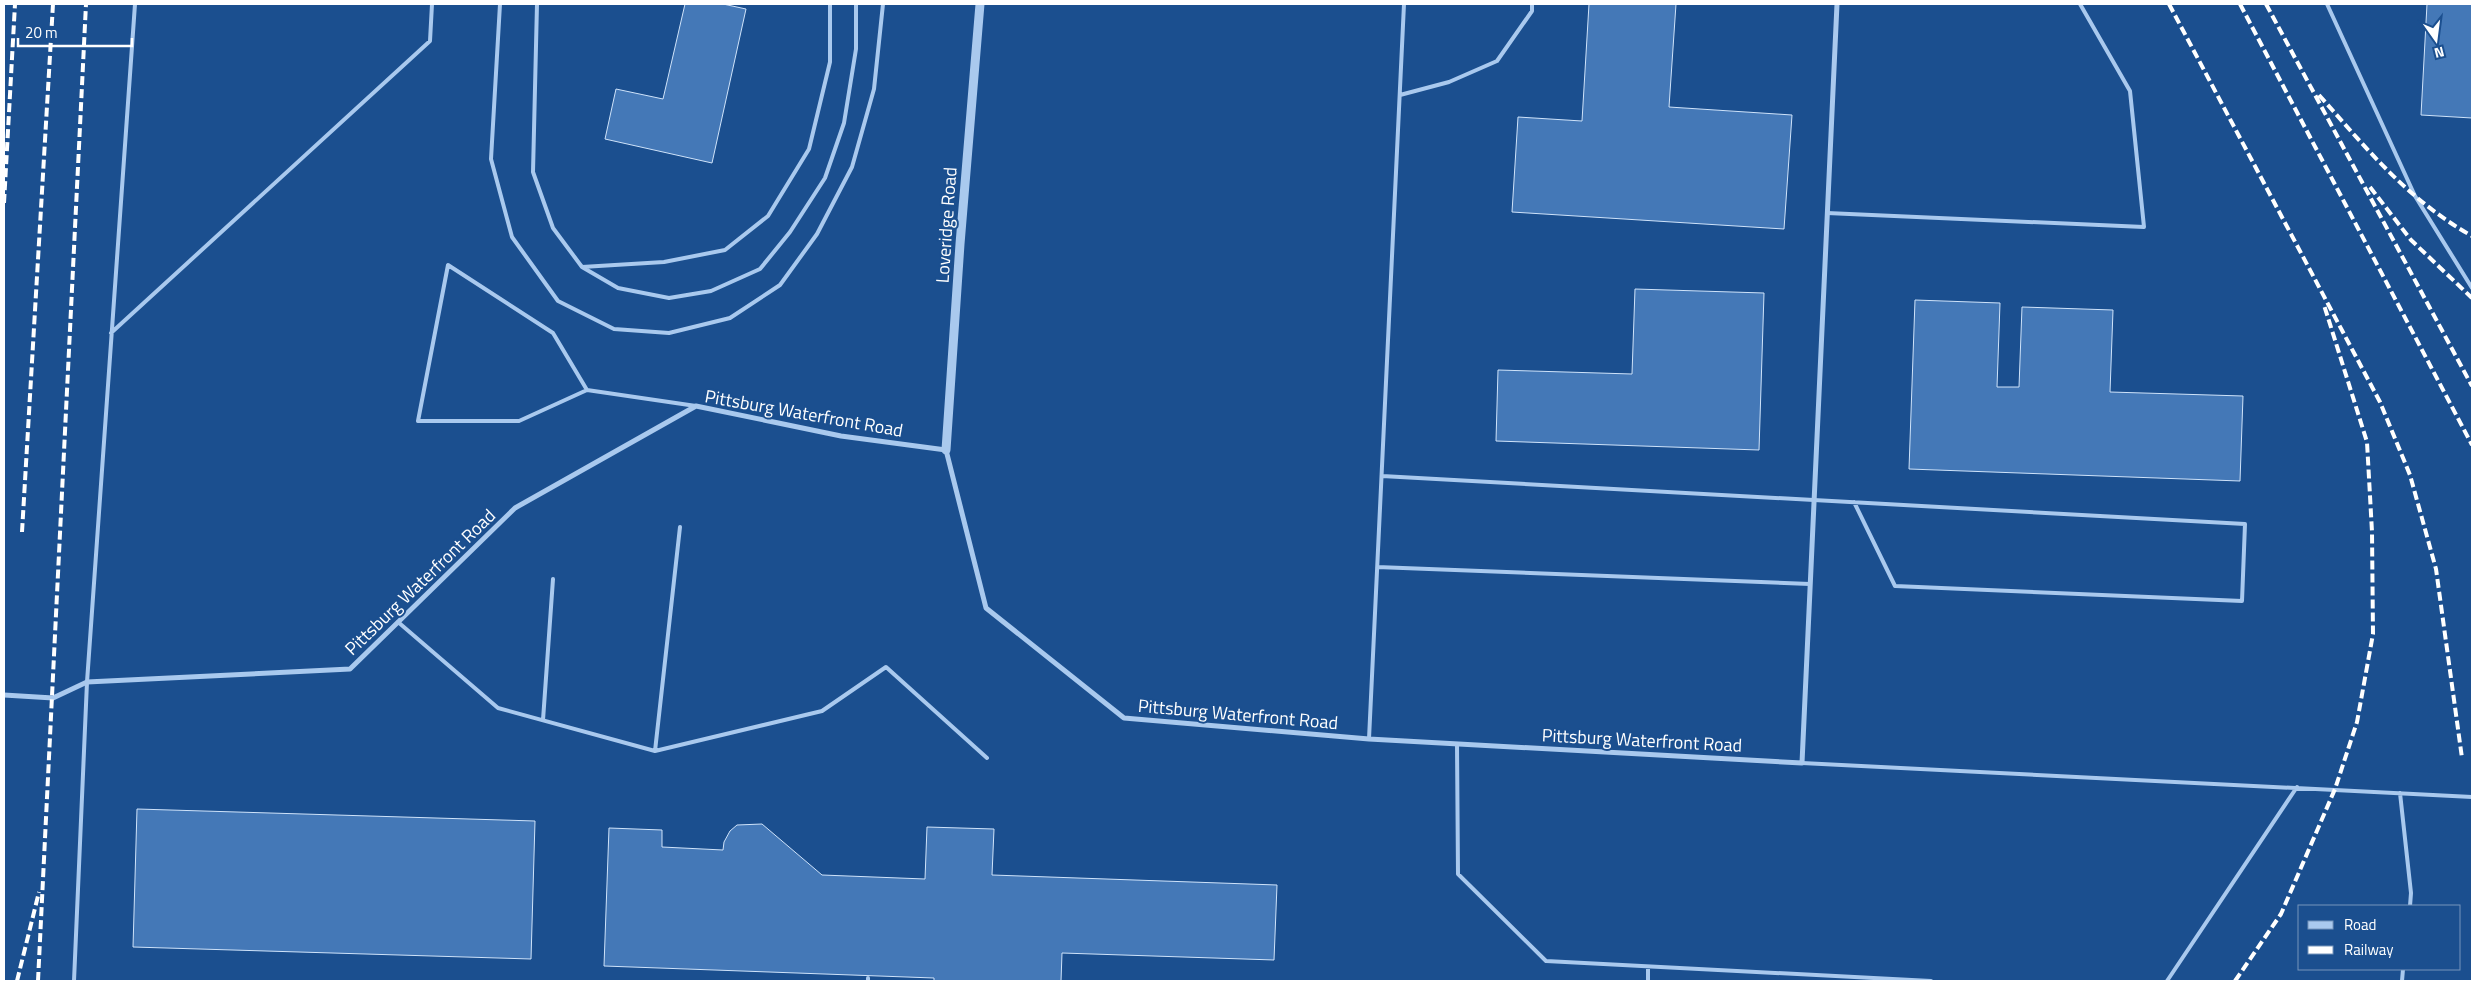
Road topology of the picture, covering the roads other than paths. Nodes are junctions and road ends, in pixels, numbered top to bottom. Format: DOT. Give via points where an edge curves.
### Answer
graph roads {
  1 [pos="135,4"];
  2 [pos="432,4"];
  3 [pos="500,4"];
  4 [pos="537,4"];
  5 [pos="830,4"];
  6 [pos="856,4"];
  7 [pos="883,4"];
  8 [pos="980,4"];
  9 [pos="1404,4"];
  10 [pos="1532,4"];
  11 [pos="1837,4"];
  12 [pos="2080,4"];
  13 [pos="2327,4"];
  14 [pos="1400,96"];
  15 [pos="1827,213"];
  16 [pos="582,267"];
  17 [pos="2472,288"];
  18 [pos="112,333"];
  19 [pos="587,390"];
  20 [pos="696,406"];
  21 [pos="946,450"];
  22 [pos="1382,476"];
  23 [pos="1816,500"];
  24 [pos="1854,502"];
  25 [pos="680,527"];
  26 [pos="1377,566"];
  27 [pos="553,579"];
  28 [pos="1810,584"];
  29 [pos="398,622"];
  30 [pos="87,682"];
  31 [pos="4,695"];
  32 [pos="543,720"];
  33 [pos="1369,739"];
  34 [pos="1457,744"];
  35 [pos="655,751"];
  36 [pos="987,758"];
  37 [pos="1802,763"];
  38 [pos="2297,787"];
  39 [pos="2400,793"];
  40 [pos="2472,796"];
  41 [pos="2410,905"];
  42 [pos="1648,967"];
  43 [pos="74,981"];
  44 [pos="1648,981"];
  45 [pos="1931,981"];
  46 [pos="2167,981"];
  1 -- 18 [label="lane"];
  2 -- 18 [label="lane" via="430,41"];
  3 -- 7 [label="lane" via="491,159 512,237 558,301 614,329 670,333 730,318 780,285 817,234 852,167 874,89"];
  4 -- 16 [label="lane" via="533,172 553,228"];
  5 -- 16 [label="lane" via="830,62 809,149 768,216 725,250 664,262"];
  6 -- 16 [label="lane" via="856,49 844,123 825,178 790,232 760,270 712,291 669,298 618,288"];
  8 -- 21 [label="street, Loveridge Road"];
  9 -- 14 [label="lane"];
  10 -- 14 [label="lane" via="1532,11 1497,61 1449,82"];
  11 -- 15 [label="street"];
  12 -- 15 [label="lane" via="2130,92 2144,227"];
  13 -- 17 [label="lane" via="2415,196"];
  14 -- 22 [label="lane"];
  15 -- 23 [label="street"];
  18 -- 30 [label="lane"];
  19 -- 19 [label="lane" via="519,421 418,421 448,265 553,333"];
  19 -- 20 [label="lane"];
  20 -- 21 [label="street, Pittsburg Waterfront Road" via="841,436"];
  20 -- 29 [label="street, Pittsburg Waterfront Road" via="516,508"];
  21 -- 33 [label="street, Pittsburg Waterfront Road" via="986,608 1124,718"];
  22 -- 23 [label="lane"];
  22 -- 26 [label="lane"];
  23 -- 24 [label="lane"];
  23 -- 28 [label="street"];
  24 -- 24 [label="lane" via="1895,586 2242,601 2245,524"];
  25 -- 35 [label="lane"];
  26 -- 28 [label="lane"];
  26 -- 33 [label="lane"];
  27 -- 32 [label="lane"];
  28 -- 37 [label="street"];
  29 -- 30 [label="street, Pittsburg Waterfront Road" via="350,669"];
  29 -- 32 [label="lane" via="498,708"];
  30 -- 31 [label="street, Pittsburg Waterfront Road" via="54,698"];
  30 -- 43 [label="lane"];
  32 -- 35 [label="lane"];
  33 -- 34 [label="street, Pittsburg Waterfront Road"];
  34 -- 37 [label="street, Pittsburg Waterfront Road"];
  34 -- 42 [label="lane" via="1458,874 1546,961"];
  35 -- 36 [label="lane" via="822,711 886,667"];
  37 -- 38 [label="lane"];
  38 -- 39 [label="lane"];
  38 -- 46 [label="lane"];
  39 -- 40 [label="lane"];
  39 -- 41 [label="lane"];
  42 -- 44 [label="lane"];
  42 -- 45 [label="lane"];
}
